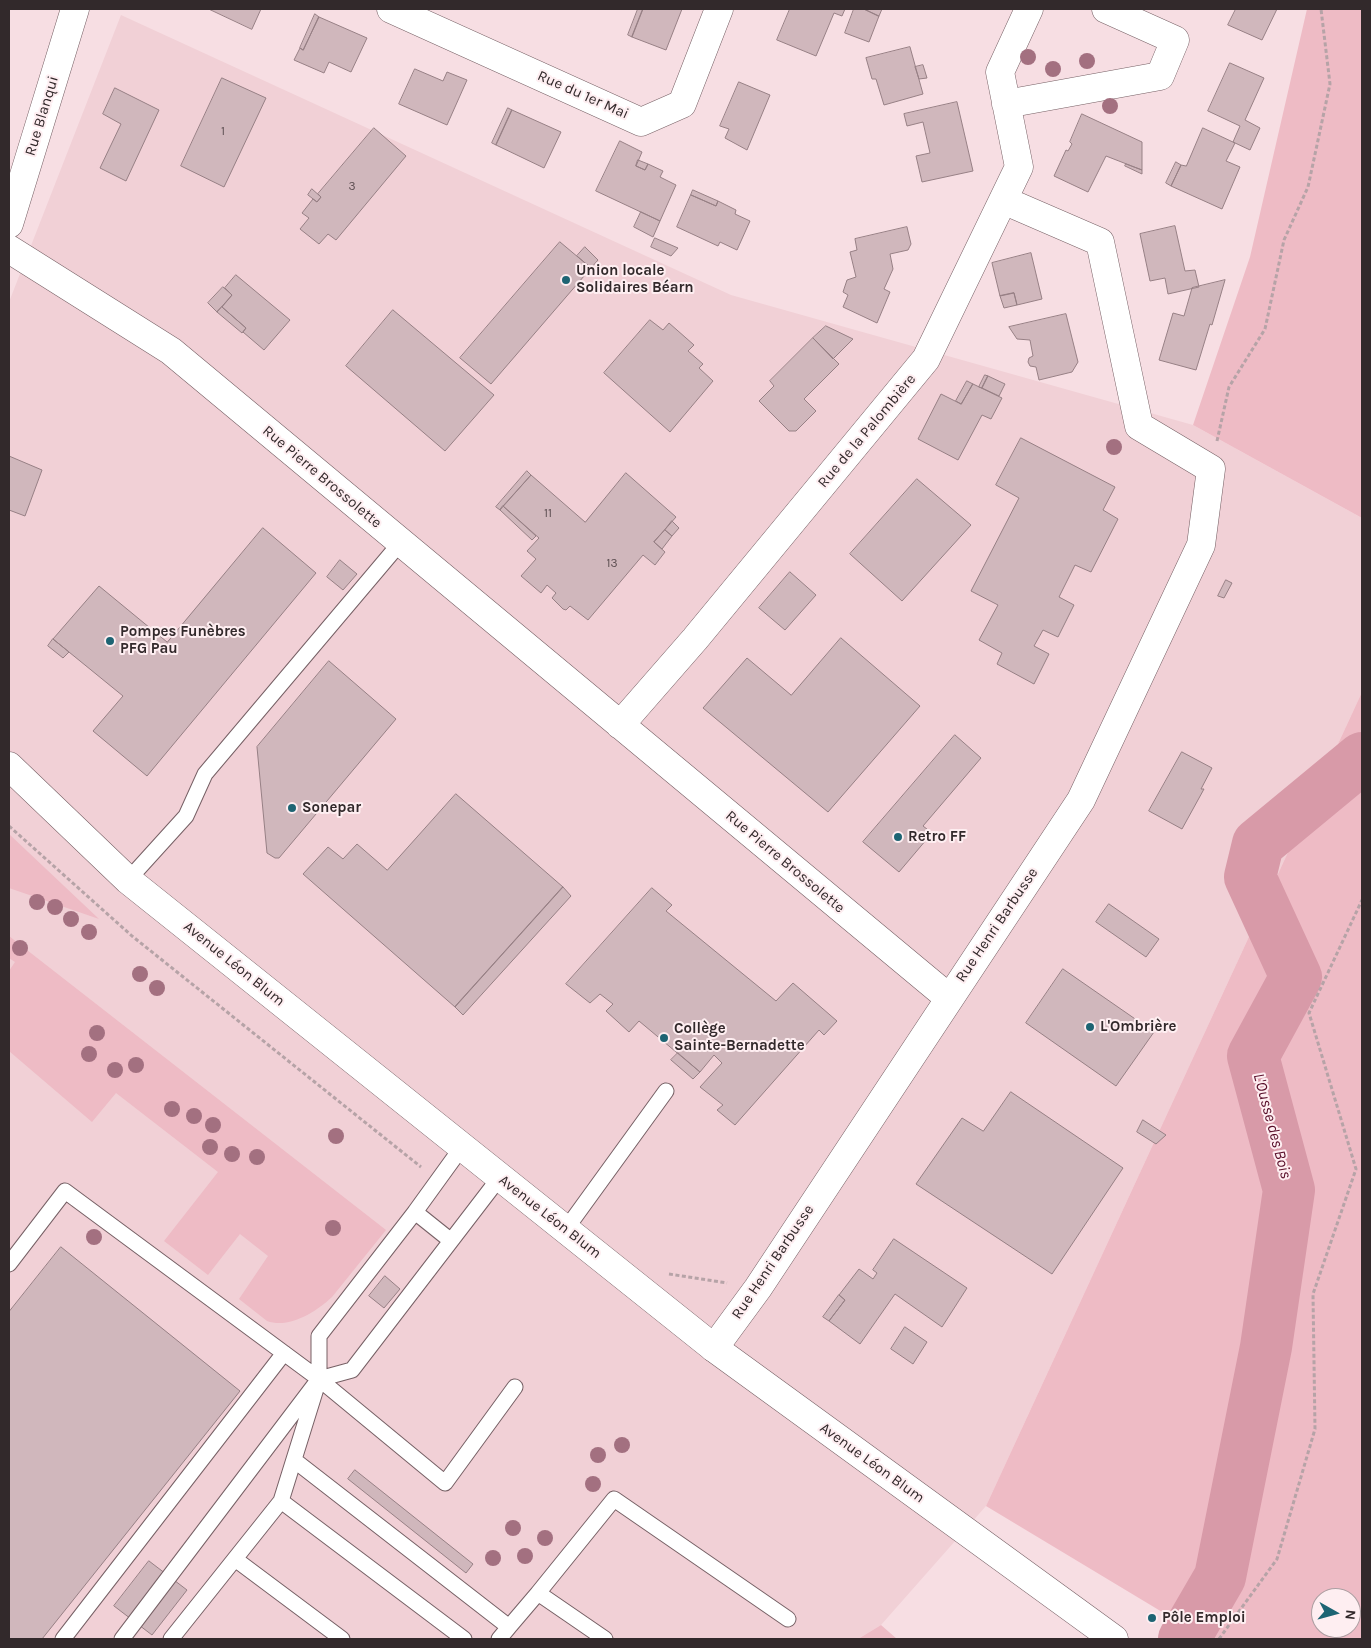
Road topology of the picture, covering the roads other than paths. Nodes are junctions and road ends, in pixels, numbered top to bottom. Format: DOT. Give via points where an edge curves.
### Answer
graph roads {
  1 [pos="75,9"];
  2 [pos="391,9"];
  3 [pos="719,9"];
  4 [pos="1030,9"];
  5 [pos="1106,9"];
  6 [pos="1006,104"];
  7 [pos="1003,200"];
  8 [pos="9,224"];
  9 [pos="9,249"];
  10 [pos="400,542"];
  11 [pos="620,725"];
  12 [pos="9,766"];
  13 [pos="128,880"];
  14 [pos="949,998"];
  15 [pos="666,1091"];
  16 [pos="462,1147"];
  17 [pos="500,1177"];
  18 [pos="415,1212"];
  19 [pos="566,1229"];
  20 [pos="450,1240"];
  21 [pos="9,1264"];
  22 [pos="714,1348"];
  23 [pos="284,1353"];
  24 [pos="319,1379"];
  25 [pos="515,1387"];
  26 [pos="294,1460"];
  27 [pos="281,1501"];
  28 [pos="235,1559"];
  29 [pos="538,1593"];
  30 [pos="788,1619"];
  31 [pos="509,1627"];
  32 [pos="64,1639"];
  33 [pos="122,1639"];
  34 [pos="171,1639"];
  35 [pos="342,1639"];
  36 [pos="464,1639"];
  37 [pos="499,1639"];
  38 [pos="606,1639"];
  39 [pos="1114,1639"];
  1 -- 8 [label="street, Rue Blanqui"];
  2 -- 3 [label="street, Rue du 1er Mai" via="641,122 682,104"];
  4 -- 6 [label="street, Rue de la Palombière" via="1000,72"];
  5 -- 6 [label="street" via="1175,40 1160,76"];
  6 -- 7 [label="street, Rue de la Palombière" via="1019,167"];
  7 -- 11 [label="street, Rue de la Palombière" via="926,358 695,639"];
  7 -- 14 [label="street, Rue Henri Barbusse" via="1100,242 1139,426 1211,469 1201,545 1081,800"];
  9 -- 10 [label="street, Rue Pierre Brossolette" via="171,350"];
  10 -- 11 [label="street, Rue Pierre Brossolette"];
  10 -- 13 [label="lane" via="204,774 186,816"];
  11 -- 14 [label="street, Rue Pierre Brossolette"];
  12 -- 13 [label="street, Avenue Léon Blum"];
  13 -- 16 [label="street, Avenue Léon Blum"];
  14 -- 22 [label="street, Rue Henri Barbusse" via="758,1288"];
  15 -- 19 [label="lane"];
  16 -- 17 [label="street, Avenue Léon Blum"];
  16 -- 18 [label="lane"];
  17 -- 19 [label="street, Avenue Léon Blum"];
  17 -- 20 [label="lane"];
  18 -- 20 [label="lane"];
  18 -- 24 [label="lane" via="319,1336"];
  19 -- 22 [label="street, Avenue Léon Blum"];
  20 -- 24 [label="lane" via="352,1370"];
  21 -- 23 [label="lane" via="65,1191"];
  22 -- 39 [label="street, Avenue Léon Blum"];
  23 -- 24 [label="lane"];
  23 -- 32 [label="lane"];
  24 -- 25 [label="lane" via="445,1483"];
  24 -- 26 [label="lane"];
  24 -- 33 [label="lane"];
  26 -- 27 [label="lane"];
  26 -- 31 [label="lane"];
  27 -- 28 [label="lane"];
  27 -- 36 [label="lane"];
  28 -- 34 [label="lane"];
  28 -- 35 [label="lane"];
  29 -- 30 [label="lane" via="614,1500"];
  29 -- 31 [label="lane"];
  29 -- 38 [label="lane"];
  31 -- 37 [label="lane"];
}
